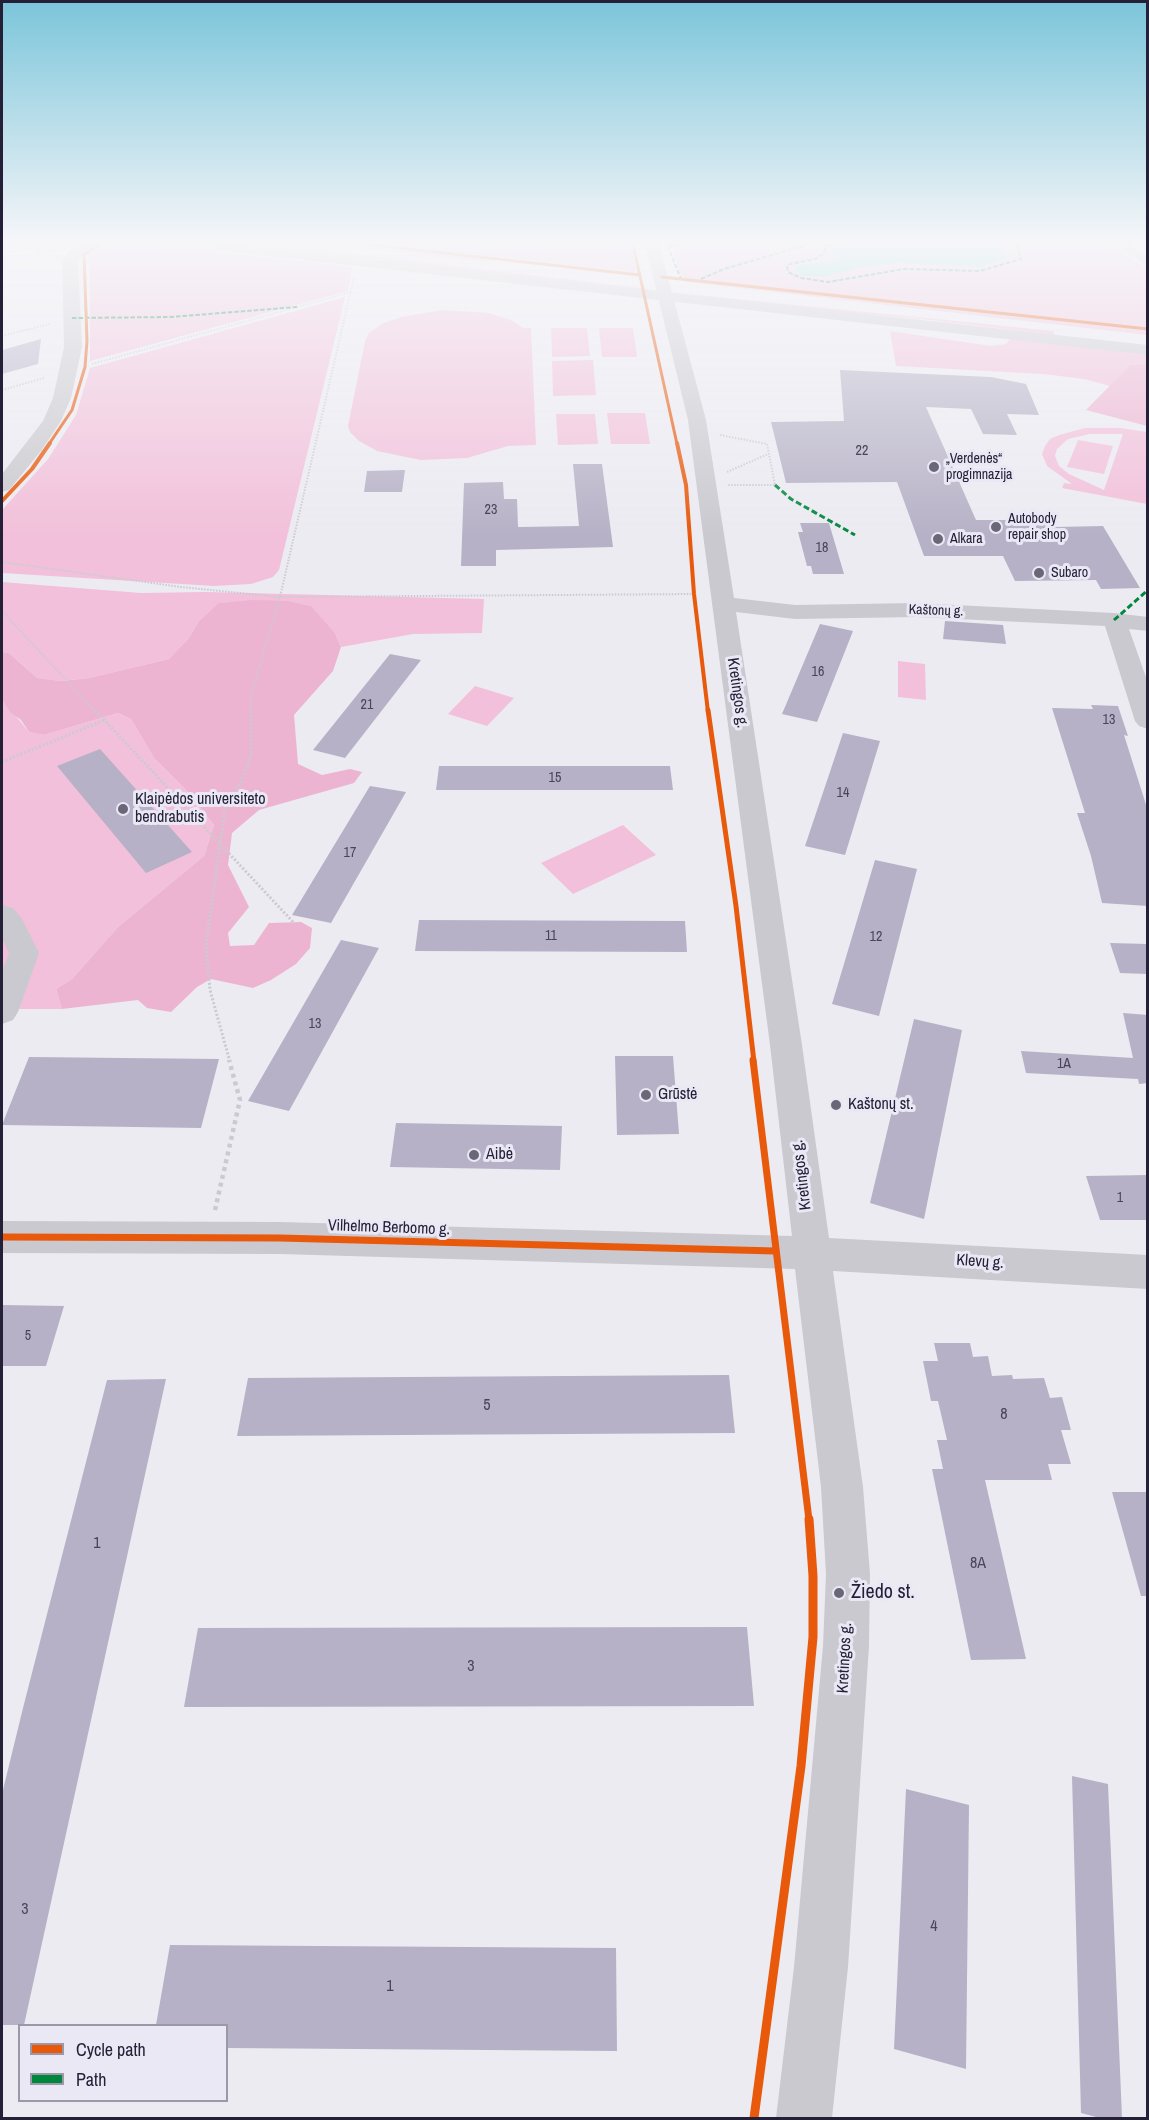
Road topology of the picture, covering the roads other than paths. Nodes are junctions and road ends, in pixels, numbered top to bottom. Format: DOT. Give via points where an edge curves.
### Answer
graph roads {
  1 [pos="72,339"];
  2 [pos="677,339"];
  3 [pos="1092,339"];
  4 [pos="1148,350"];
  5 [pos="2,486"];
  6 [pos="705,601"];
  7 [pos="1114,620"];
  8 [pos="1148,624"];
  9 [pos="1148,721"];
  10 [pos="2,915"];
  11 [pos="2,1012"];
  12 [pos="2,1237"];
  13 [pos="812,1253"];
  14 [pos="1148,1272"];
  15 [pos="804,2118"];
  1 -- 5 [label="street" via="62,398 23,462"];
  2 -- 6 [label="street, Kretingos g." via="697,420"];
  3 -- 4 [label="street"];
  6 -- 7 [label="street, Kaštonų g." via="795,612 916,610"];
  6 -- 13 [label="street, Kretingos g." via="786,1045"];
  7 -- 8 [label="street, Kaštonų g."];
  7 -- 9 [label="street"];
  10 -- 11 [label="street" via="24,953"];
  12 -- 13 [label="street, Vilhelmo Berbomo g." via="280,1238"];
  13 -- 14 [label="street, Klevų g."];
  13 -- 15 [label="street, Kretingos g." via="842,1487 848,1574 837,1773"];
}
